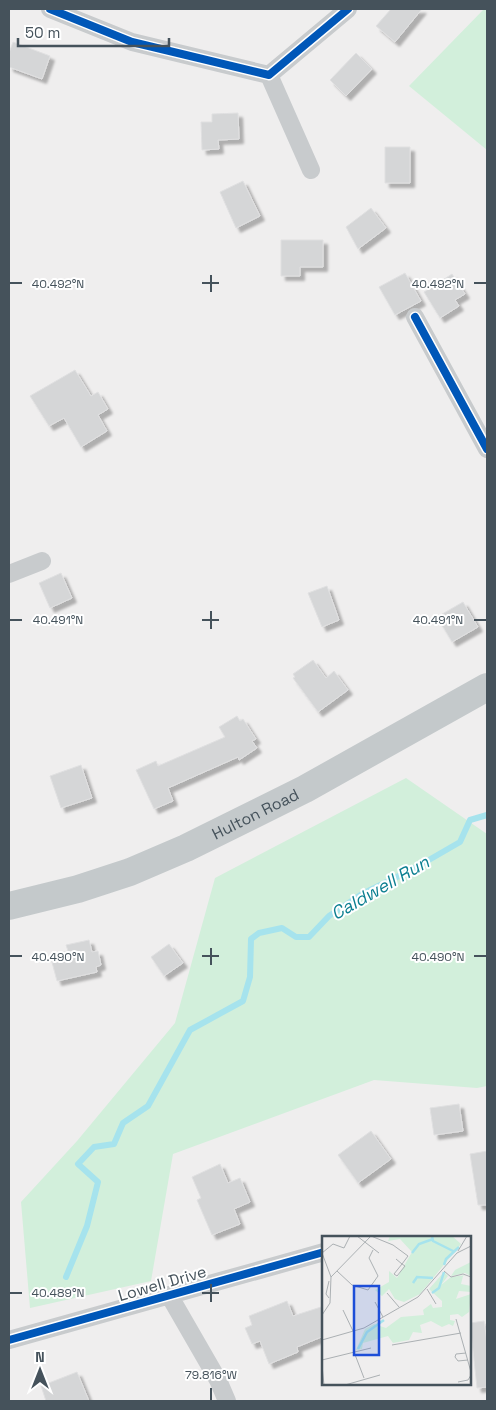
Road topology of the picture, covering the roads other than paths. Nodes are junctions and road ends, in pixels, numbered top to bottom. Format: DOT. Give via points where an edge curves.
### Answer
graph roads {
  1 [pos="50,9"];
  2 [pos="348,9"];
  3 [pos="269,75"];
  4 [pos="311,170"];
  5 [pos="415,317"];
  6 [pos="487,449"];
  7 [pos="42,561"];
  8 [pos="9,574"];
  9 [pos="487,687"];
  10 [pos="9,906"];
  11 [pos="322,1253"];
  12 [pos="169,1295"];
  13 [pos="9,1340"];
  14 [pos="226,1401"];
  1 -- 3 [label="street" via="132,42"];
  2 -- 3 [label="street"];
  3 -- 4 [label="street"];
  5 -- 6 [label="street"];
  7 -- 8 [label="street"];
  9 -- 10 [label="main road, Hulton Road" via="305,789 186,848 130,872"];
  11 -- 12 [label="street, Lowell Drive"];
  12 -- 13 [label="street, Lowell Drive"];
  12 -- 14 [label="street" via="218,1380"];
}
